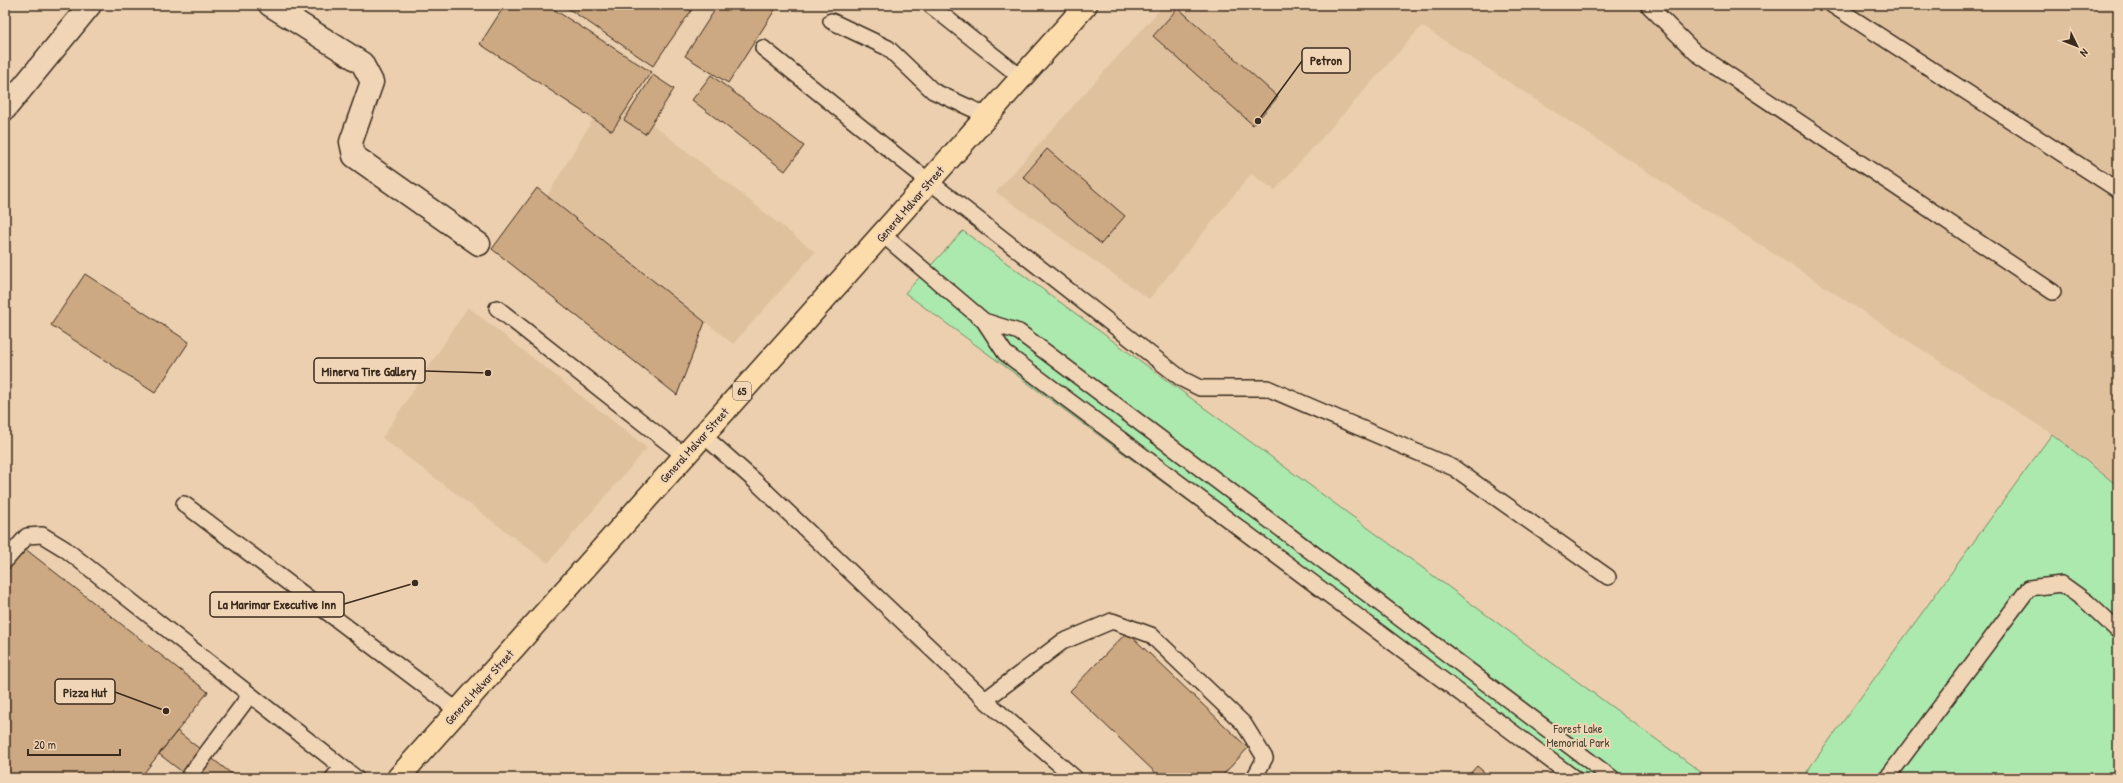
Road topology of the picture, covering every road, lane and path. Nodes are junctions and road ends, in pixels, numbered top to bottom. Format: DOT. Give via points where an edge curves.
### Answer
graph roads {
  1 [pos="90,5"];
  2 [pos="270,5"];
  3 [pos="930,5"];
  4 [pos="1648,5"];
  5 [pos="1832,5"];
  6 [pos="1078,8"];
  7 [pos="831,21"];
  8 [pos="763,48"];
  9 [pos="1022,78"];
  10 [pos="5,109"];
  11 [pos="988,116"];
  12 [pos="929,182"];
  13 [pos="2118,190"];
  14 [pos="883,235"];
  15 [pos="479,244"];
  16 [pos="2053,292"];
  17 [pos="496,308"];
  18 [pos="984,322"];
  19 [pos="703,435"];
  20 [pos="685,456"];
  21 [pos="184,504"];
  22 [pos="5,561"];
  23 [pos="1608,577"];
  24 [pos="2118,632"];
  25 [pos="250,695"];
  26 [pos="986,700"];
  27 [pos="458,711"];
  28 [pos="338,773"];
  29 [pos="1257,776"];
  30 [pos="188,778"];
  31 [pos="356,778"];
  32 [pos="398,778"];
  33 [pos="1075,778"];
  34 [pos="1574,778"];
  35 [pos="1612,778"];
  36 [pos="1887,778"];
  1 -- 10 [label="street"];
  2 -- 15 [label="street" via="362,63 372,82 351,142 354,156"];
  3 -- 9 [label="lane"];
  4 -- 16 [label="lane" via="1696,53"];
  5 -- 13 [label="lane"];
  6 -- 9 [label="highway, General Malvar Street / 65"];
  7 -- 11 [label="lane" via="888,48 933,91"];
  8 -- 12 [label="lane"];
  9 -- 11 [label="highway, General Malvar Street / 65"];
  11 -- 12 [label="highway, General Malvar Street / 65"];
  12 -- 14 [label="highway, General Malvar Street / 65"];
  12 -- 23 [label="lane" via="1182,379 1200,388 1267,388 1454,468"];
  14 -- 18 [label="lane"];
  14 -- 19 [label="highway, General Malvar Street / 65"];
  17 -- 20 [label="lane"];
  18 -- 34 [label="lane" via="1005,353"];
  18 -- 35 [label="lane" via="1019,332"];
  19 -- 20 [label="highway, General Malvar Street / 65"];
  19 -- 26 [label="lane"];
  20 -- 27 [label="highway, General Malvar Street / 65"];
  21 -- 27 [label="lane"];
  22 -- 25 [label="lane" via="27,536 42,536 65,549"];
  24 -- 36 [label="lane" via="2087,602 2062,584 2029,588"];
  25 -- 28 [label="lane"];
  25 -- 30 [label="lane"];
  26 -- 29 [label="lane" via="1062,642 1112,621 1151,635 1244,724 1265,758"];
  26 -- 33 [label="lane"];
  27 -- 32 [label="highway, General Malvar Street / 65"];
  28 -- 31 [label="lane"];
}
